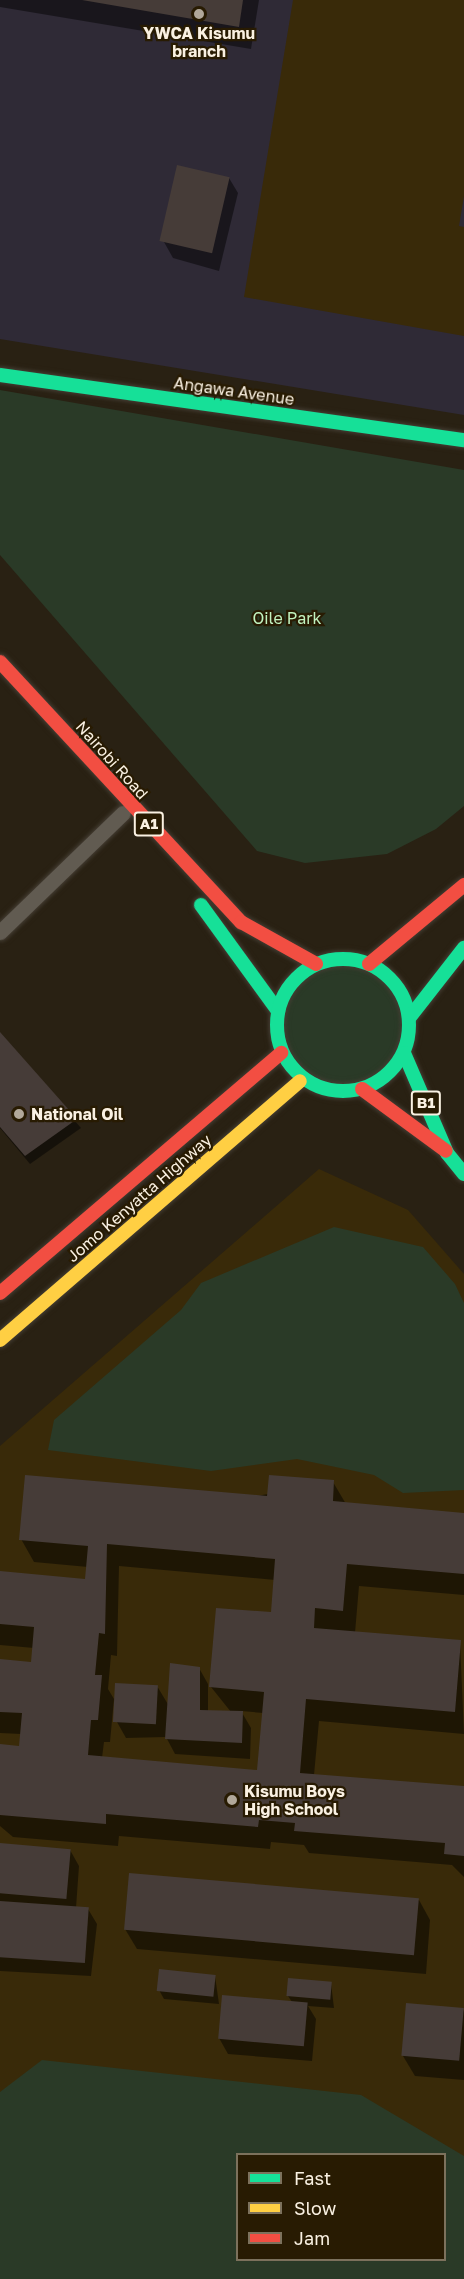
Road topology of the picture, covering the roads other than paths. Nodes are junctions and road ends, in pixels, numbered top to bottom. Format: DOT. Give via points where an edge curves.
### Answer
graph roads {
  1 [pos="0,375"];
  2 [pos="464,440"];
  3 [pos="0,662"];
  4 [pos="0,676"];
  5 [pos="123,813"];
  6 [pos="464,885"];
  7 [pos="0,932"];
  8 [pos="464,948"];
  9 [pos="316,964"];
  10 [pos="369,964"];
  11 [pos="278,1011"];
  12 [pos="410,1017"];
  13 [pos="281,1053"];
  14 [pos="404,1053"];
  15 [pos="300,1081"];
  16 [pos="362,1089"];
  17 [pos="447,1153"];
  18 [pos="464,1174"];
  19 [pos="0,1293"];
  20 [pos="0,1341"];
  1 -- 2 [label="main road, Angawa Avenue"];
  3 -- 9 [label="main road, Nairobi Road / A1" via="242,922"];
  4 -- 5 [label="main road, Nairobi Road / A1"];
  5 -- 7 [label="lane"];
  5 -- 11 [label="main road, Nairobi Road / A1" via="187,888"];
  6 -- 10 [label="main road"];
  8 -- 12 [label="main road"];
  9 -- 10 [label="main road" via="335,959"];
  9 -- 11 [label="main road" via="298,976"];
  10 -- 12 [label="main road" via="401,990"];
  11 -- 13 [label="main road"];
  12 -- 14 [label="main road"];
  13 -- 15 [label="main road"];
  13 -- 19 [label="main road, Jomo Kenyatta Highway"];
  14 -- 16 [label="main road" via="393,1069"];
  14 -- 17 [label="main road, B1"];
  15 -- 16 [label="main road" via="341,1091"];
  15 -- 20 [label="main road, Jomo Kenyatta Highway"];
  16 -- 17 [label="main road, B1"];
  17 -- 18 [label="main road"];
}
